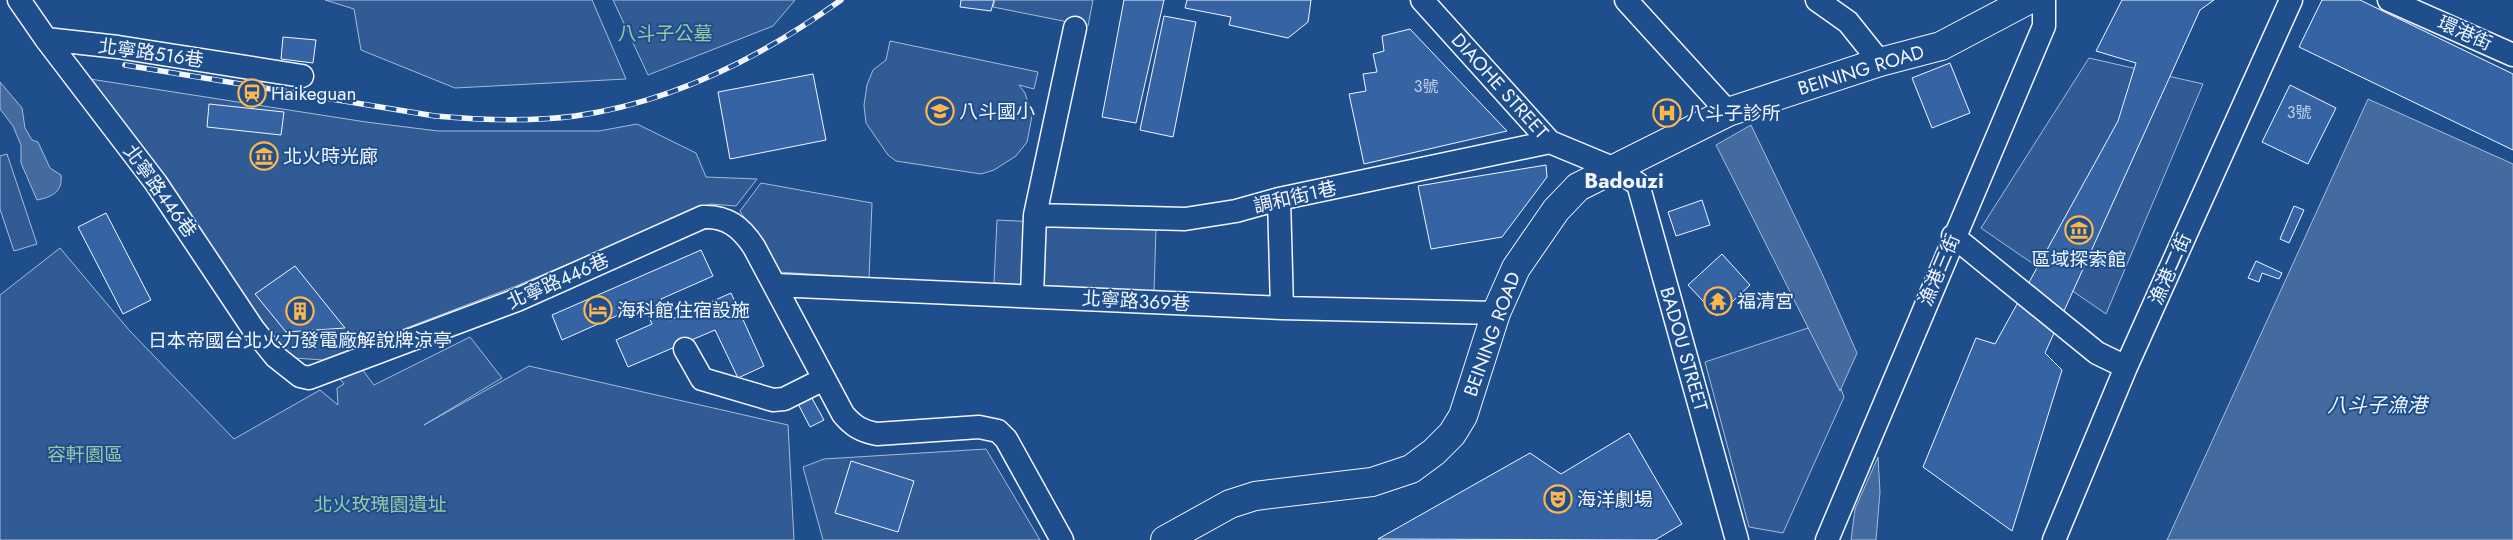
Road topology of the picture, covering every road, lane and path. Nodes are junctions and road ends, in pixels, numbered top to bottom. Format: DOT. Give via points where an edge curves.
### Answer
graph roads {
  1 [pos="19,0"];
  2 [pos="1422,0"];
  3 [pos="1626,0"];
  4 [pos="1818,0"];
  5 [pos="2028,0"];
  6 [pos="2044,0"];
  7 [pos="2291,0"];
  8 [pos="2389,0"];
  9 [pos="1075,28"];
  10 [pos="46,39"];
  11 [pos="2513,55"];
  12 [pos="1880,62"];
  13 [pos="302,76"];
  14 [pos="1728,112"];
  15 [pos="1550,142"];
  16 [pos="1616,169"];
  17 [pos="1279,199"];
  18 [pos="1035,215"];
  19 [pos="1953,236"];
  20 [pos="776,286"];
  21 [pos="1032,296"];
  22 [pos="1282,308"];
  23 [pos="1496,314"];
  24 [pos="685,349"];
  25 [pos="2126,367"];
  26 [pos="824,379"];
  27 [pos="1062,540"];
  28 [pos="1165,540"];
  29 [pos="1737,540"];
  30 [pos="1827,540"];
  31 [pos="2054,540"];
  1 -- 10 [label="street"];
  2 -- 15 [label="street, DIAOHE STREET"];
  3 -- 14 [label="street"];
  4 -- 12 [label="street" via="1848,22"];
  5 -- 12 [label="main road, BEINING ROAD" via="1941,46"];
  6 -- 19 [label="street, 漁港三街" via="2044,26"];
  7 -- 25 [label="street, 漁港二街"];
  8 -- 11 [label="street, 環港街"];
  9 -- 18 [label="street"];
  10 -- 13 [label="street, 北寧路516巷"];
  10 -- 20 [label="street, 北寧路446巷" via="156,183 254,330 276,357 300,376 309,378 517,300 703,217 715,216 739,228"];
  12 -- 14 [label="main road, BEINING ROAD"];
  14 -- 16 [label="main road, BEINING ROAD"];
  15 -- 16 [label="street, DIAOHE STREET"];
  15 -- 17 [label="street, 調和街1巷"];
  16 -- 23 [label="main road, BEINING ROAD" via="1578,188 1556,210 1516,268"];
  16 -- 29 [label="street, BADOU STREET" via="1638,184"];
  17 -- 18 [label="street, 調和街1巷" via="1236,211 1185,219"];
  17 -- 22 [label="street"];
  18 -- 21 [label="street"];
  19 -- 25 [label="street" via="2097,353"];
  19 -- 30 [label="street, 漁港三街"];
  20 -- 21 [label="street, 北寧路369巷"];
  20 -- 26 [label="street, 北寧路446巷"];
  21 -- 22 [label="street, 北寧路369巷"];
  22 -- 23 [label="street, 北寧路369巷"];
  23 -- 28 [label="main road, BEINING ROAD" via="1463,416 1444,443 1425,460 1372,482 1255,496 1230,504"];
  24 -- 26 [label="street" via="702,379 765,399 784,399"];
  25 -- 31 [label="street, 漁港二街"];
  26 -- 27 [label="street, 北寧路446巷" via="843,414 863,431 892,434 979,427 998,431 1006,439"];
}
